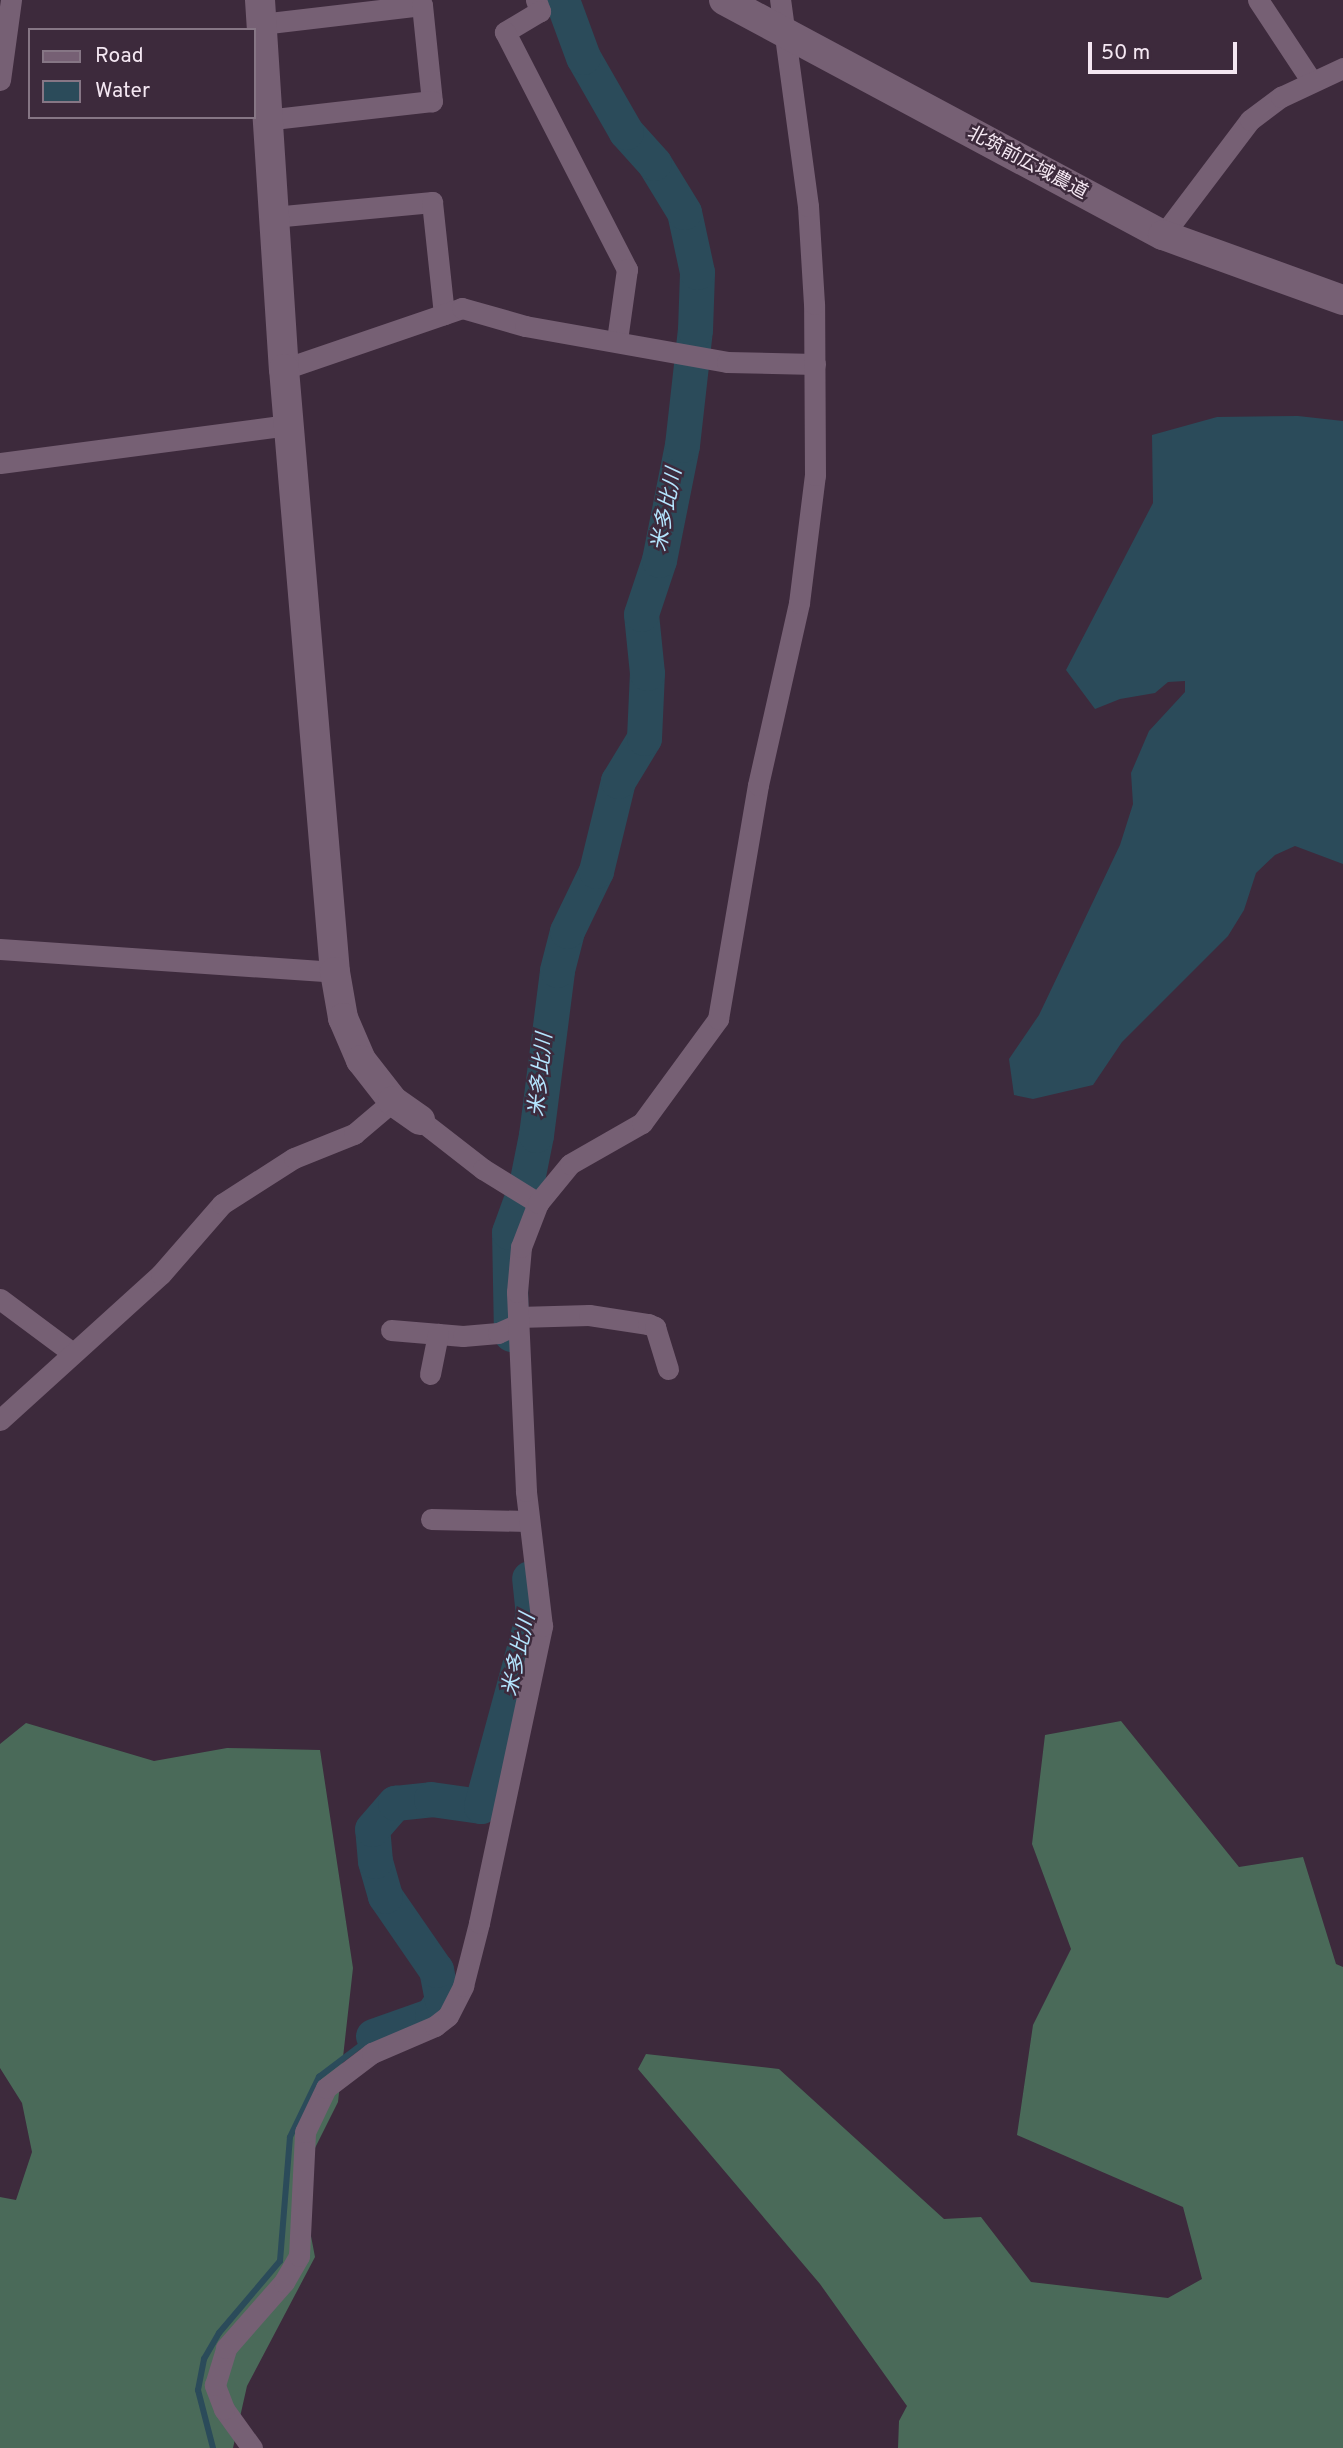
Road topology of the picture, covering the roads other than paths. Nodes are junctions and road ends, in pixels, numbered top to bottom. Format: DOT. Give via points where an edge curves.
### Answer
graph roads {
  1 [pos="11,0"];
  2 [pos="536,0"];
  3 [pos="724,0"];
  4 [pos="780,0"];
  5 [pos="1258,0"];
  6 [pos="260,12"];
  7 [pos="784,33"];
  8 [pos="2,53"];
  9 [pos="1343,68"];
  10 [pos="0,80"];
  11 [pos="1312,82"];
  12 [pos="266,120"];
  13 [pos="274,216"];
  14 [pos="1163,235"];
  15 [pos="1343,300"];
  16 [pos="444,314"];
  17 [pos="617,340"];
  18 [pos="815,364"];
  19 [pos="284,369"];
  20 [pos="289,425"];
  21 [pos="0,463"];
  22 [pos="0,949"];
  23 [pos="335,972"];
  24 [pos="393,1101"];
  25 [pos="420,1120"];
  26 [pos="538,1203"];
  27 [pos="0,1299"];
  28 [pos="518,1321"];
  29 [pos="391,1330"];
  30 [pos="438,1334"];
  31 [pos="71,1352"];
  32 [pos="668,1369"];
  33 [pos="430,1374"];
  34 [pos="0,1420"];
  35 [pos="431,1520"];
  36 [pos="528,1521"];
  37 [pos="252,2448"];
  1 -- 8 [label="street"];
  2 -- 17 [label="street" via="540,11 505,32 627,269"];
  3 -- 7 [label="street, 北筑前広域農道"];
  4 -- 7 [label="street"];
  5 -- 11 [label="street"];
  6 -- 12 [label="street"];
  6 -- 12 [label="street" via="422,5 432,102"];
  7 -- 14 [label="street, 北筑前広域農道"];
  7 -- 18 [label="street" via="808,206"];
  8 -- 10 [label="street"];
  9 -- 11 [label="street"];
  11 -- 14 [label="street" via="1250,120"];
  12 -- 13 [label="street"];
  13 -- 16 [label="street" via="432,202"];
  13 -- 19 [label="street"];
  14 -- 15 [label="street, 北筑前広域農道"];
  16 -- 17 [label="street" via="462,308 525,326"];
  16 -- 19 [label="street"];
  17 -- 18 [label="street" via="727,362"];
  18 -- 26 [label="street" via="815,475 799,603 758,785 718,1019 642,1124 570,1164"];
  19 -- 20 [label="street"];
  20 -- 21 [label="street"];
  20 -- 23 [label="street"];
  22 -- 23 [label="street"];
  23 -- 24 [label="street" via="343,1018 357,1050"];
  24 -- 25 [label="street"];
  24 -- 31 [label="street" via="354,1134 294,1158 222,1204 161,1274"];
  25 -- 26 [label="street" via="483,1169"];
  26 -- 28 [label="street" via="521,1247"];
  27 -- 31 [label="street"];
  28 -- 30 [label="street" via="498,1333"];
  28 -- 32 [label="street" via="589,1315 655,1326"];
  28 -- 36 [label="street"];
  29 -- 30 [label="street"];
  30 -- 33 [label="street"];
  31 -- 34 [label="street"];
  35 -- 36 [label="street"];
  36 -- 37 [label="street" via="542,1626 463,1986 454,2007 435,2026 372,2053 326,2088 305,2132 299,2256 284,2282 226,2348 215,2385 224,2409"];
}
